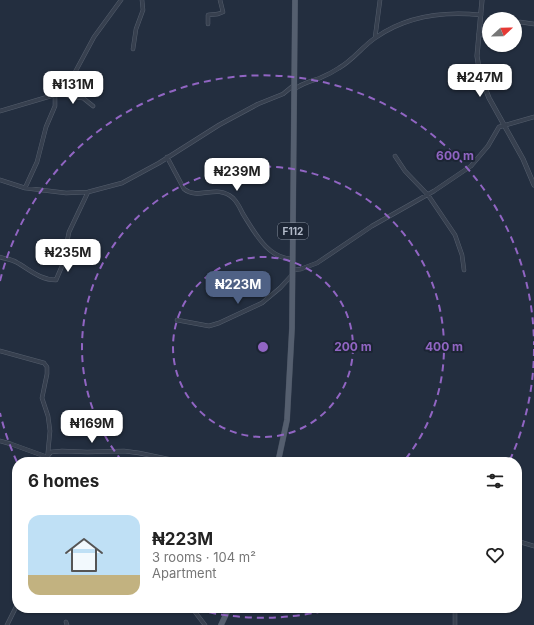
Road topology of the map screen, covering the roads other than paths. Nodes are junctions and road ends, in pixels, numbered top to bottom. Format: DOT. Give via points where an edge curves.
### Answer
graph roads {
  1 [pos="121,0"];
  2 [pos="142,0"];
  3 [pos="220,0"];
  4 [pos="295,0"];
  5 [pos="380,0"];
  6 [pos="482,0"];
  7 [pos="481,15"];
  8 [pos="522,22"];
  9 [pos="208,24"];
  10 [pos="534,24"];
  11 [pos="479,34"];
  12 [pos="482,35"];
  13 [pos="376,38"];
  14 [pos="133,49"];
  15 [pos="73,76"];
  16 [pos="83,80"];
  17 [pos="295,86"];
  18 [pos="59,91"];
  19 [pos="55,94"];
  20 [pos="93,106"];
  21 [pos="0,112"];
  22 [pos="534,117"];
  23 [pos="504,126"];
  24 [pos="395,156"];
  25 [pos="167,157"];
  26 [pos="0,180"];
  27 [pos="534,185"];
  28 [pos="26,188"];
  29 [pos="88,192"];
  30 [pos="428,195"];
  31 [pos="0,257"];
  32 [pos="293,259"];
  33 [pos="464,270"];
  34 [pos="293,272"];
  35 [pos="177,320"];
  36 [pos="0,351"];
  37 [pos="0,441"];
  38 [pos="42,457"];
  39 [pos="47,457"];
  40 [pos="48,457"];
  41 [pos="158,457"];
  42 [pos="279,457"];
  43 [pos="522,542"];
  44 [pos="534,546"];
  45 [pos="13,613"];
  46 [pos="196,613"];
  47 [pos="227,613"];
  48 [pos="455,613"];
  49 [pos="7,625"];
  50 [pos="205,625"];
  51 [pos="221,625"];
  52 [pos="455,625"];
  1 -- 15 [label="street" via="94,37"];
  2 -- 14 [label="street" via="143,10 136,29"];
  3 -- 9 [label="street" via="223,12 208,15"];
  4 -- 17 [label="main road, F112"];
  5 -- 13 [label="street"];
  6 -- 7 [label="street"];
  7 -- 11 [label="street"];
  7 -- 13 [label="street" via="452,14 413,19 393,26"];
  8 -- 10 [label="street"];
  11 -- 12 [label="street"];
  11 -- 23 [label="street" via="477,56 480,75"];
  13 -- 17 [label="street" via="348,63 328,75"];
  15 -- 16 [label="street"];
  15 -- 18 [label="street"];
  17 -- 25 [label="street" via="219,125"];
  17 -- 32 [label="main road, F112"];
  18 -- 19 [label="street"];
  18 -- 20 [label="street" via="71,97 83,98"];
  19 -- 21 [label="street"];
  19 -- 28 [label="street" via="55,106"];
  22 -- 23 [label="street"];
  23 -- 27 [label="street"];
  23 -- 30 [label="street" via="498,129 471,166"];
  24 -- 30 [label="street" via="405,171"];
  25 -- 29 [label="street" via="122,183"];
  25 -- 32 [label="street" via="184,190 198,194 220,191 229,195 239,205 269,250 276,256"];
  26 -- 28 [label="street"];
  28 -- 29 [label="street" via="66,193"];
  29 -- 31 [label="street" via="69,232 62,266 56,280 28,271 15,261"];
  30 -- 33 [label="street" via="455,235"];
  30 -- 34 [label="street" via="372,226 317,263"];
  32 -- 34 [label="main road, F112"];
  34 -- 35 [label="street" via="280,288 262,302 219,323 209,326"];
  34 -- 42 [label="main road, F112" via="290,382 287,420"];
  36 -- 39 [label="street" via="44,363 47,367 42,398 50,431"];
  37 -- 38 [label="street"];
  40 -- 41 [label="street" via="51,452 62,451 124,451"];
  43 -- 44 [label="street"];
  45 -- 49 [label="street"];
  46 -- 50 [label="street"];
  47 -- 51 [label="main road"];
  48 -- 52 [label="street"];
}
